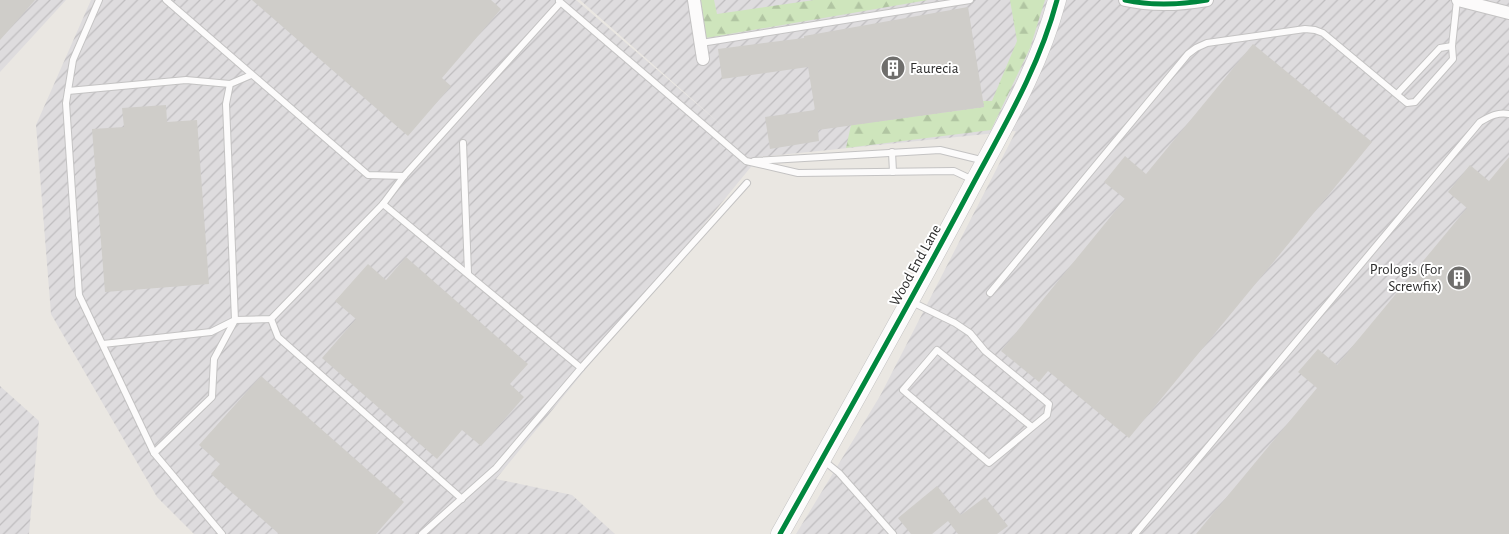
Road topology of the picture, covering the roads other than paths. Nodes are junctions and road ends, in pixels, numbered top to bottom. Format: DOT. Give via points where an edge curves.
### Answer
graph roads {
  1 [pos="99,0"];
  2 [pos="166,0"];
  3 [pos="694,0"];
  4 [pos="970,0"];
  5 [pos="1057,0"];
  6 [pos="1125,0"];
  7 [pos="1206,0"];
  8 [pos="1458,0"];
  9 [pos="559,1"];
  10 [pos="1149,2"];
  11 [pos="1509,13"];
  12 [pos="701,43"];
  13 [pos="1452,46"];
  14 [pos="703,58"];
  15 [pos="251,75"];
  16 [pos="230,84"];
  17 [pos="68,91"];
  18 [pos="1397,94"];
  19 [pos="1509,114"];
  20 [pos="463,143"];
  21 [pos="892,152"];
  22 [pos="981,160"];
  23 [pos="746,161"];
  24 [pos="893,172"];
  25 [pos="404,176"];
  26 [pos="974,181"];
  27 [pos="747,183"];
  28 [pos="383,204"];
  29 [pos="468,273"];
  30 [pos="990,293"];
  31 [pos="910,301"];
  32 [pos="271,319"];
  33 [pos="235,320"];
  34 [pos="103,344"];
  35 [pos="582,368"];
  36 [pos="1032,427"];
  37 [pos="154,454"];
  38 [pos="822,459"];
  39 [pos="462,499"];
  40 [pos="222,534"];
  41 [pos="422,534"];
  42 [pos="780,534"];
  43 [pos="893,534"];
  44 [pos="1135,534"];
  1 -- 17 [label="lane" via="73,60"];
  2 -- 15 [label="lane"];
  3 -- 12 [label="street"];
  4 -- 12 [label="lane"];
  5 -- 22 [label="street, Wood End Lane" via="1029,80"];
  6 -- 10 [label="street"];
  7 -- 10 [label="street" via="1186,4"];
  8 -- 11 [label="street"];
  8 -- 13 [label="lane"];
  9 -- 23 [label="lane"];
  9 -- 25 [label="lane"];
  12 -- 14 [label="street"];
  13 -- 18 [label="lane" via="1440,48"];
  13 -- 18 [label="lane" via="1453,59 1415,102 1407,103"];
  15 -- 16 [label="lane"];
  15 -- 25 [label="lane" via="368,175"];
  16 -- 17 [label="lane" via="186,80"];
  16 -- 33 [label="lane" via="226,104"];
  17 -- 34 [label="lane" via="66,103 79,295"];
  18 -- 30 [label="lane" via="1323,33 1315,30 1207,43 1196,48"];
  19 -- 44 [label="lane" via="1491,115 1480,122"];
  20 -- 29 [label="lane"];
  21 -- 22 [label="lane" via="940,150"];
  21 -- 23 [label="lane"];
  21 -- 24 [label="lane"];
  22 -- 26 [label="street, Wood End Lane"];
  23 -- 24 [label="lane" via="798,173"];
  24 -- 26 [label="lane" via="954,171"];
  25 -- 28 [label="lane"];
  26 -- 31 [label="street, Wood End Lane"];
  27 -- 35 [label="lane"];
  28 -- 29 [label="lane"];
  28 -- 32 [label="lane"];
  29 -- 35 [label="lane"];
  31 -- 36 [label="lane" via="970,334 1049,404 1047,415"];
  31 -- 38 [label="street, Wood End Lane"];
  32 -- 33 [label="lane"];
  32 -- 39 [label="lane" via="278,337"];
  33 -- 34 [label="lane" via="211,332"];
  33 -- 37 [label="lane" via="214,360 212,397"];
  34 -- 37 [label="lane"];
  35 -- 39 [label="lane" via="496,468"];
  36 -- 36 [label="lane" via="937,350 903,390 988,463"];
  37 -- 40 [label="lane"];
  38 -- 42 [label="street, Wood End Lane"];
  38 -- 43 [label="lane" via="839,472"];
  39 -- 41 [label="lane"];
}
